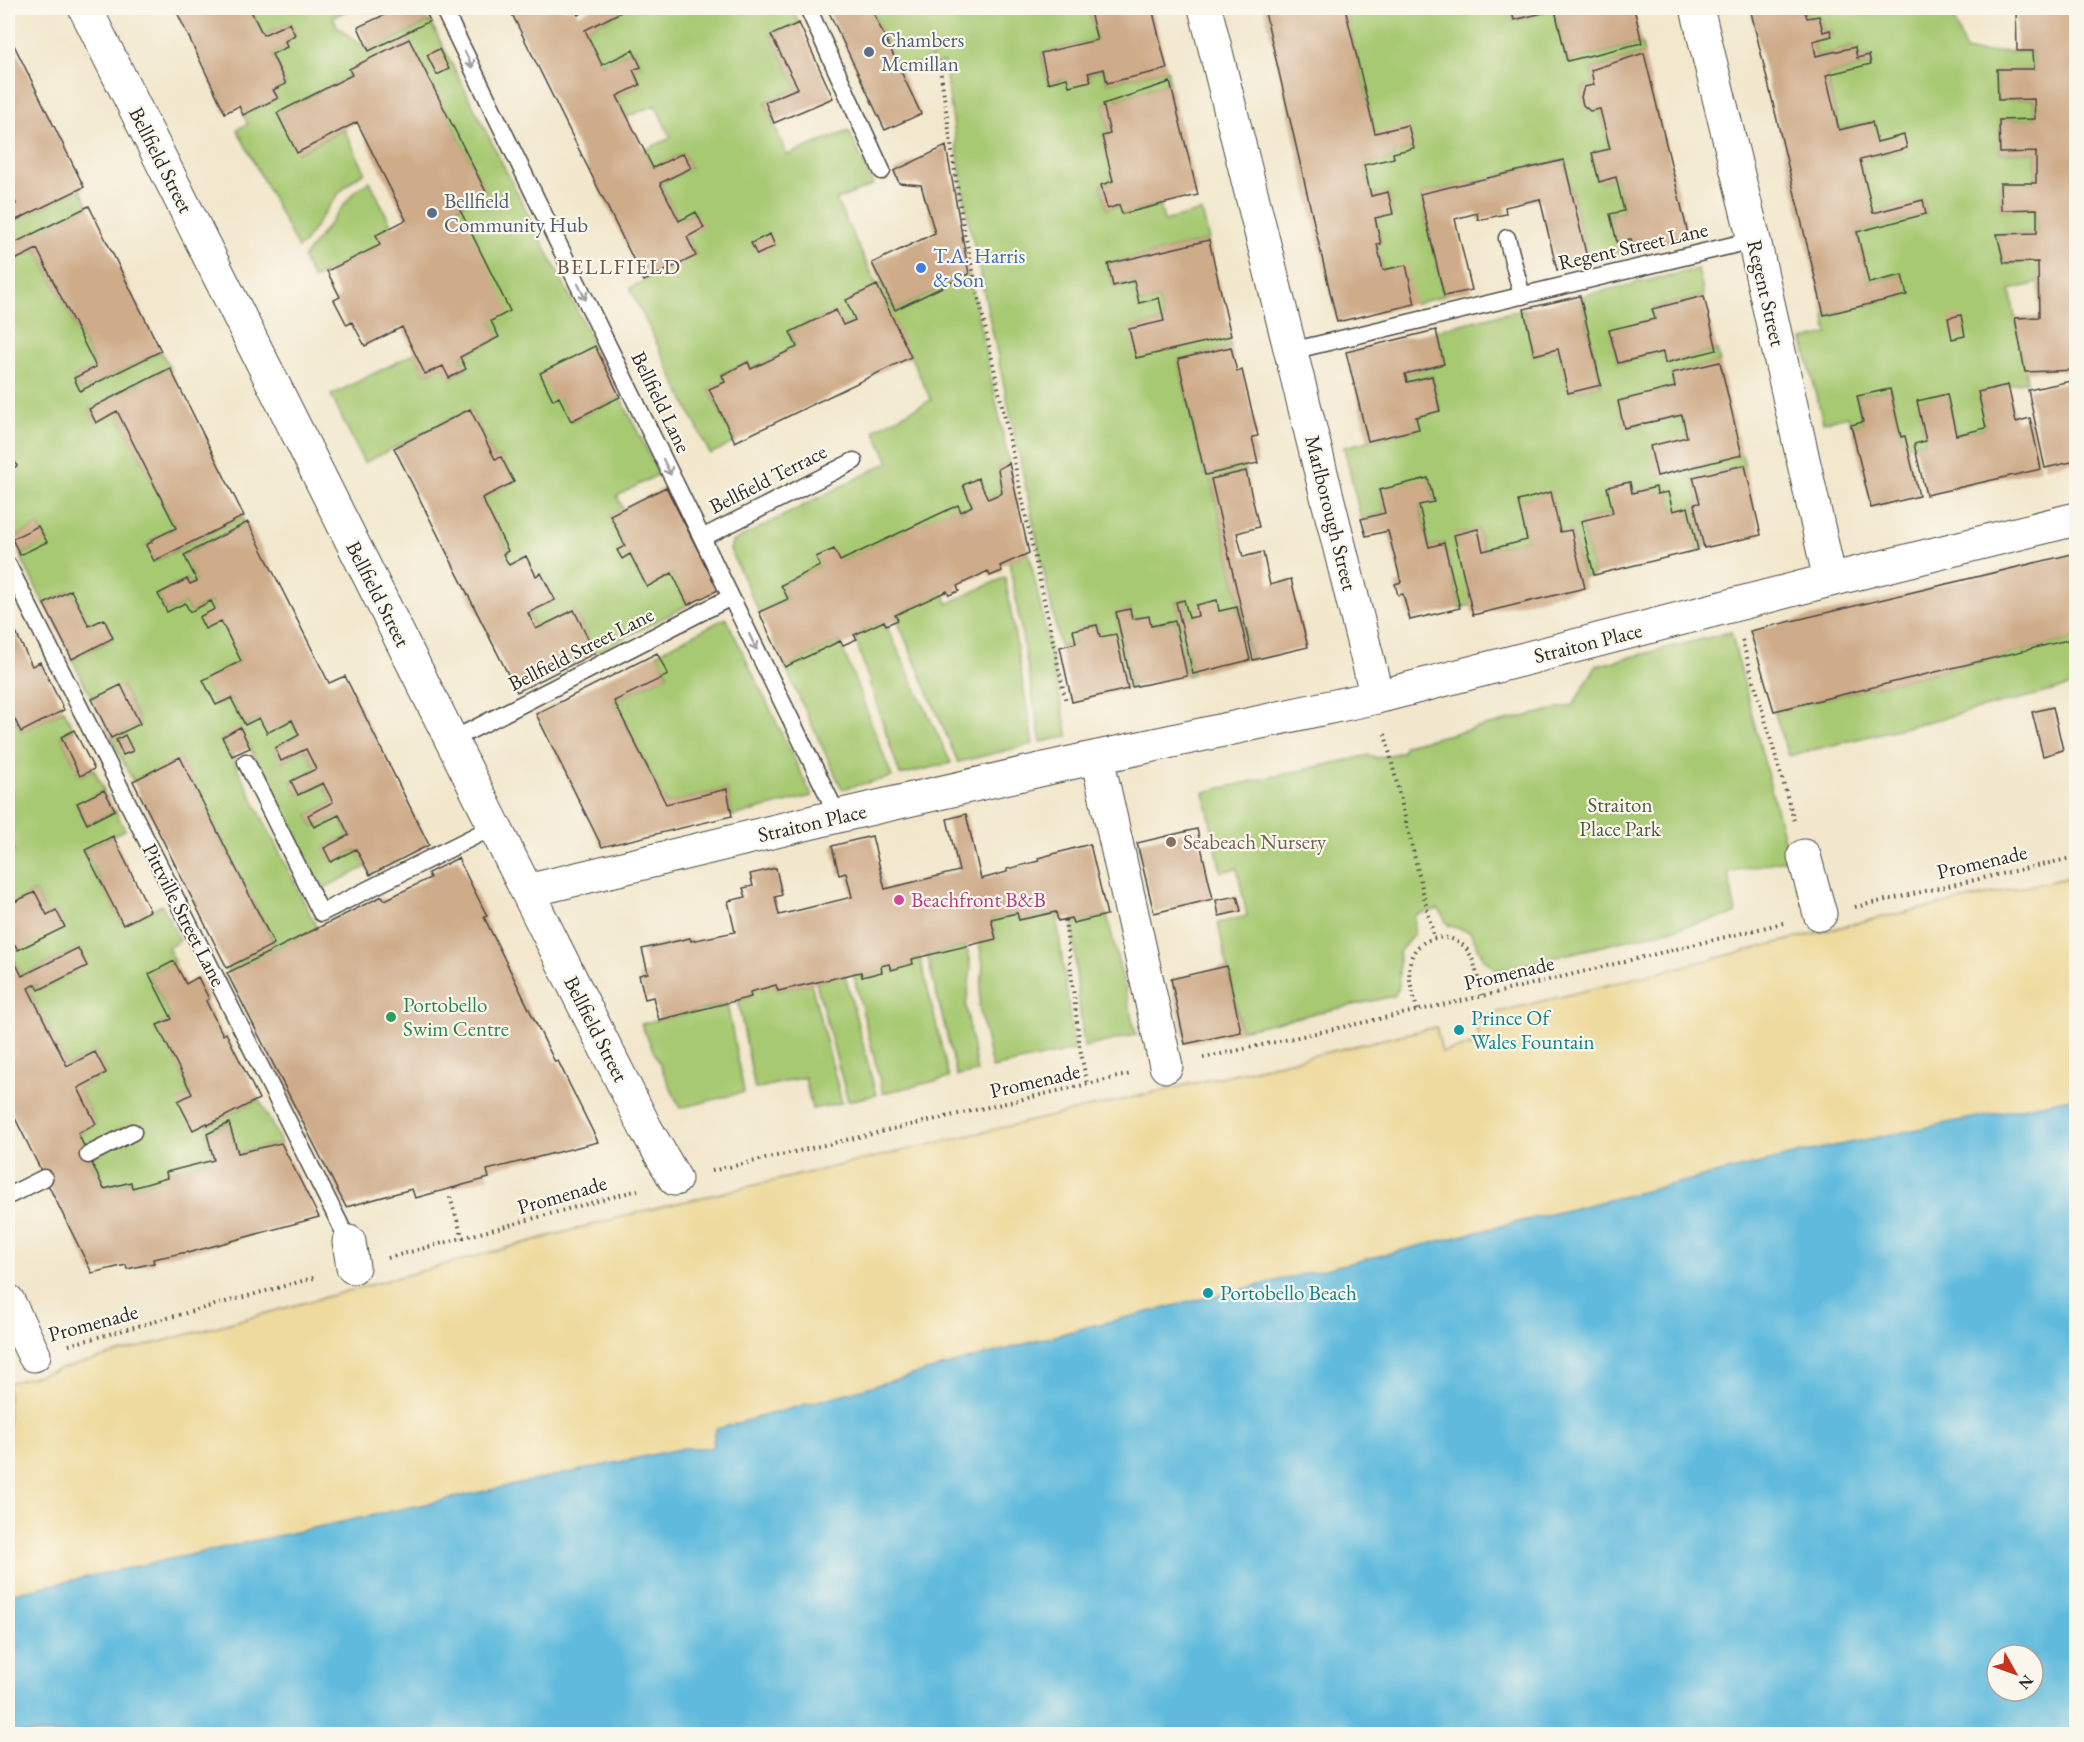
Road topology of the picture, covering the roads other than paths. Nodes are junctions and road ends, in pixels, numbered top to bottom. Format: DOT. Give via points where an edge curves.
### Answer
graph roads {
  1 [pos="85,8"];
  2 [pos="443,8"];
  3 [pos="808,8"];
  4 [pos="1204,8"];
  5 [pos="1697,8"];
  6 [pos="882,171"];
  7 [pos="1507,238"];
  8 [pos="1755,240"];
  9 [pos="1522,296"];
  10 [pos="1291,351"];
  11 [pos="854,461"];
  12 [pos="2076,519"];
  13 [pos="702,538"];
  14 [pos="8,565"];
  15 [pos="1830,580"];
  16 [pos="731,597"];
  17 [pos="1377,697"];
  18 [pos="452,740"];
  19 [pos="1097,757"];
  20 [pos="246,762"];
  21 [pos="838,816"];
  22 [pos="495,826"];
  23 [pos="1804,856"];
  24 [pos="527,891"];
  25 [pos="1820,914"];
  26 [pos="1166,1066"];
  27 [pos="133,1132"];
  28 [pos="88,1155"];
  29 [pos="44,1178"];
  30 [pos="675,1179"];
  31 [pos="8,1196"];
  32 [pos="351,1255"];
  1 -- 18 [label="street, Bellfield Street"];
  2 -- 13 [label="lane, Bellfield Lane, one-way"];
  3 -- 6 [label="lane"];
  4 -- 10 [label="street, Marlborough Street"];
  5 -- 8 [label="street, Regent Street"];
  7 -- 9 [label="lane"];
  8 -- 9 [label="lane, Regent Street Lane"];
  8 -- 15 [label="street, Regent Street"];
  9 -- 10 [label="lane, Regent Street Lane"];
  10 -- 17 [label="street, Marlborough Street"];
  11 -- 13 [label="lane, Bellfield Terrace"];
  12 -- 15 [label="street, Straiton Place"];
  13 -- 16 [label="lane, Bellfield Lane"];
  14 -- 32 [label="lane, Pittville Street Lane"];
  15 -- 17 [label="street, Straiton Place"];
  16 -- 18 [label="lane, Bellfield Street Lane"];
  16 -- 21 [label="lane, Bellfield Lane, one-way"];
  17 -- 19 [label="street, Straiton Place"];
  18 -- 22 [label="street, Bellfield Street"];
  19 -- 21 [label="street, Straiton Place"];
  19 -- 26 [label="street"];
  20 -- 22 [label="lane" via="321,913"];
  21 -- 24 [label="street, Straiton Place"];
  22 -- 24 [label="street, Bellfield Street"];
  23 -- 25 [label="street"];
  24 -- 30 [label="street, Bellfield Street"];
  27 -- 28 [label="lane"];
  29 -- 31 [label="lane"];
}
